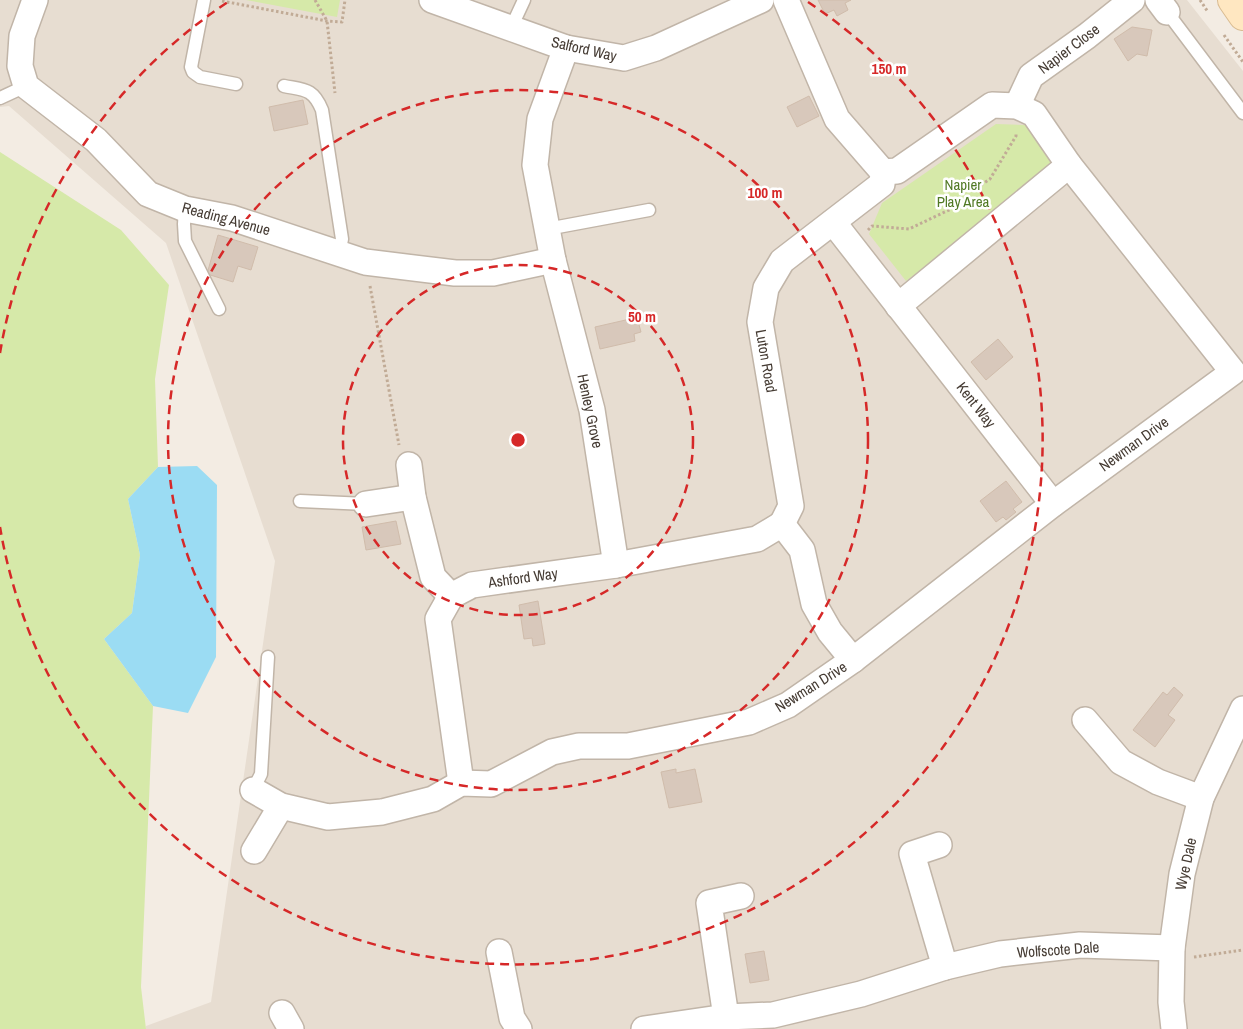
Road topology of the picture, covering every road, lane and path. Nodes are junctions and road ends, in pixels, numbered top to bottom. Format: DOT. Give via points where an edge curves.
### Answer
graph roads {
  1 [pos="35,0"];
  2 [pos="204,0"];
  3 [pos="216,0"];
  4 [pos="315,0"];
  5 [pos="345,0"];
  6 [pos="524,0"];
  7 [pos="761,0"];
  8 [pos="786,0"];
  9 [pos="1132,0"];
  10 [pos="1232,0"];
  11 [pos="437,1"];
  12 [pos="1162,6"];
  13 [pos="1243,16"];
  14 [pos="327,21"];
  15 [pos="511,28"];
  16 [pos="566,48"];
  17 [pos="236,84"];
  18 [pos="26,86"];
  19 [pos="284,86"];
  20 [pos="0,98"];
  21 [pos="1017,106"];
  22 [pos="1243,113"];
  23 [pos="1069,165"];
  24 [pos="883,172"];
  25 [pos="981,185"];
  26 [pos="185,209"];
  27 [pos="951,209"];
  28 [pos="649,210"];
  29 [pos="833,222"];
  30 [pos="547,229"];
  31 [pos="851,246"];
  32 [pos="339,254"];
  33 [pos="553,260"];
  34 [pos="365,262"];
  35 [pos="898,306"];
  36 [pos="219,309"];
  37 [pos="1238,368"];
  38 [pos="409,465"];
  39 [pos="413,497"];
  40 [pos="300,501"];
  41 [pos="366,504"];
  42 [pos="1053,504"];
  43 [pos="782,524"];
  44 [pos="616,565"];
  45 [pos="451,596"];
  46 [pos="268,657"];
  47 [pos="853,660"];
  48 [pos="1243,710"];
  49 [pos="1085,720"];
  50 [pos="461,783"];
  51 [pos="253,790"];
  52 [pos="1201,798"];
  53 [pos="280,806"];
  54 [pos="939,845"];
  55 [pos="254,851"];
  56 [pos="741,896"];
  57 [pos="1243,950"];
  58 [pos="500,952"];
  59 [pos="1172,954"];
  60 [pos="945,967"];
  61 [pos="726,1017"];
  62 [pos="775,1022"];
  63 [pos="519,1029"];
  64 [pos="644,1029"];
  65 [pos="1174,1029"];
  1 -- 18 [label="street" via="22,36 20,66"];
  2 -- 17 [label="lane" via="191,68 200,77"];
  3 -- 14 [label="path"];
  4 -- 14 [label="path"];
  5 -- 14 [label="path" via="342,22"];
  6 -- 15 [label="lane"];
  7 -- 16 [label="street, Salford Way" via="656,48 624,58"];
  8 -- 24 [label="street" via="837,119"];
  9 -- 21 [label="street, Napier Close" via="1031,76"];
  10 -- 13 [label="street"];
  11 -- 15 [label="street, Salford Way"];
  12 -- 22 [label="lane"];
  15 -- 16 [label="street, Salford Way"];
  16 -- 30 [label="street, Henley Grove" via="540,119 536,165"];
  18 -- 20 [label="lane"];
  18 -- 26 [label="street, Reading Avenue" via="96,140 148,194"];
  19 -- 32 [label="lane" via="309,91 322,110 342,239"];
  21 -- 23 [label="street, Newman Drive" via="1034,114"];
  21 -- 24 [label="street" via="992,105 897,171"];
  21 -- 25 [label="path" via="1016,136 990,179"];
  23 -- 35 [label="street"];
  23 -- 37 [label="street, Newman Drive"];
  24 -- 29 [label="street, Luton Road" via="882,184"];
  26 -- 32 [label="street, Reading Avenue" via="232,218"];
  26 -- 36 [label="lane" via="185,241"];
  27 -- 31 [label="path" via="909,229 872,226"];
  28 -- 30 [label="lane"];
  29 -- 31 [label="street, Kent Way"];
  29 -- 43 [label="street, Luton Road" via="782,261 766,288 761,314 790,506"];
  30 -- 33 [label="street, Henley Grove"];
  31 -- 35 [label="street, Kent Way"];
  32 -- 34 [label="street, Reading Avenue"];
  33 -- 34 [label="street, Reading Avenue" via="483,274 455,274"];
  33 -- 44 [label="street, Henley Grove" via="592,410"];
  34 -- 38 [label="path" via="402,458"];
  35 -- 42 [label="street, Kent Way"];
  37 -- 42 [label="street, Newman Drive"];
  38 -- 39 [label="street"];
  39 -- 41 [label="street"];
  39 -- 45 [label="street" via="433,577"];
  40 -- 41 [label="lane"];
  42 -- 47 [label="street, Newman Drive"];
  43 -- 44 [label="street, Ashford Way" via="757,539"];
  43 -- 47 [label="street" via="802,550 814,604 830,632"];
  44 -- 45 [label="street, Ashford Way" via="472,585"];
  45 -- 50 [label="street" via="438,620"];
  46 -- 51 [label="lane" via="262,774"];
  47 -- 50 [label="street, Newman Drive" via="788,705 749,722 628,746 579,746 552,752 491,784"];
  48 -- 52 [label="street, Wye Dale"];
  49 -- 52 [label="street" via="1121,762 1158,782"];
  50 -- 53 [label="street" via="433,799 382,812 328,817"];
  51 -- 53 [label="street"];
  52 -- 59 [label="street, Wye Dale" via="1182,874"];
  53 -- 55 [label="street"];
  54 -- 60 [label="street" via="912,854"];
  56 -- 61 [label="street" via="709,903"];
  57 -- 59 [label="path"];
  58 -- 63 [label="street" via="512,1018"];
  59 -- 60 [label="street, Wolfscote Dale" via="1080,945 1000,954"];
  59 -- 65 [label="street, Wye Dale"];
  60 -- 62 [label="street, Wolfscote Dale"];
  61 -- 62 [label="street, Wolfscote Dale"];
  61 -- 64 [label="street, Wolfscote Dale"];
}
